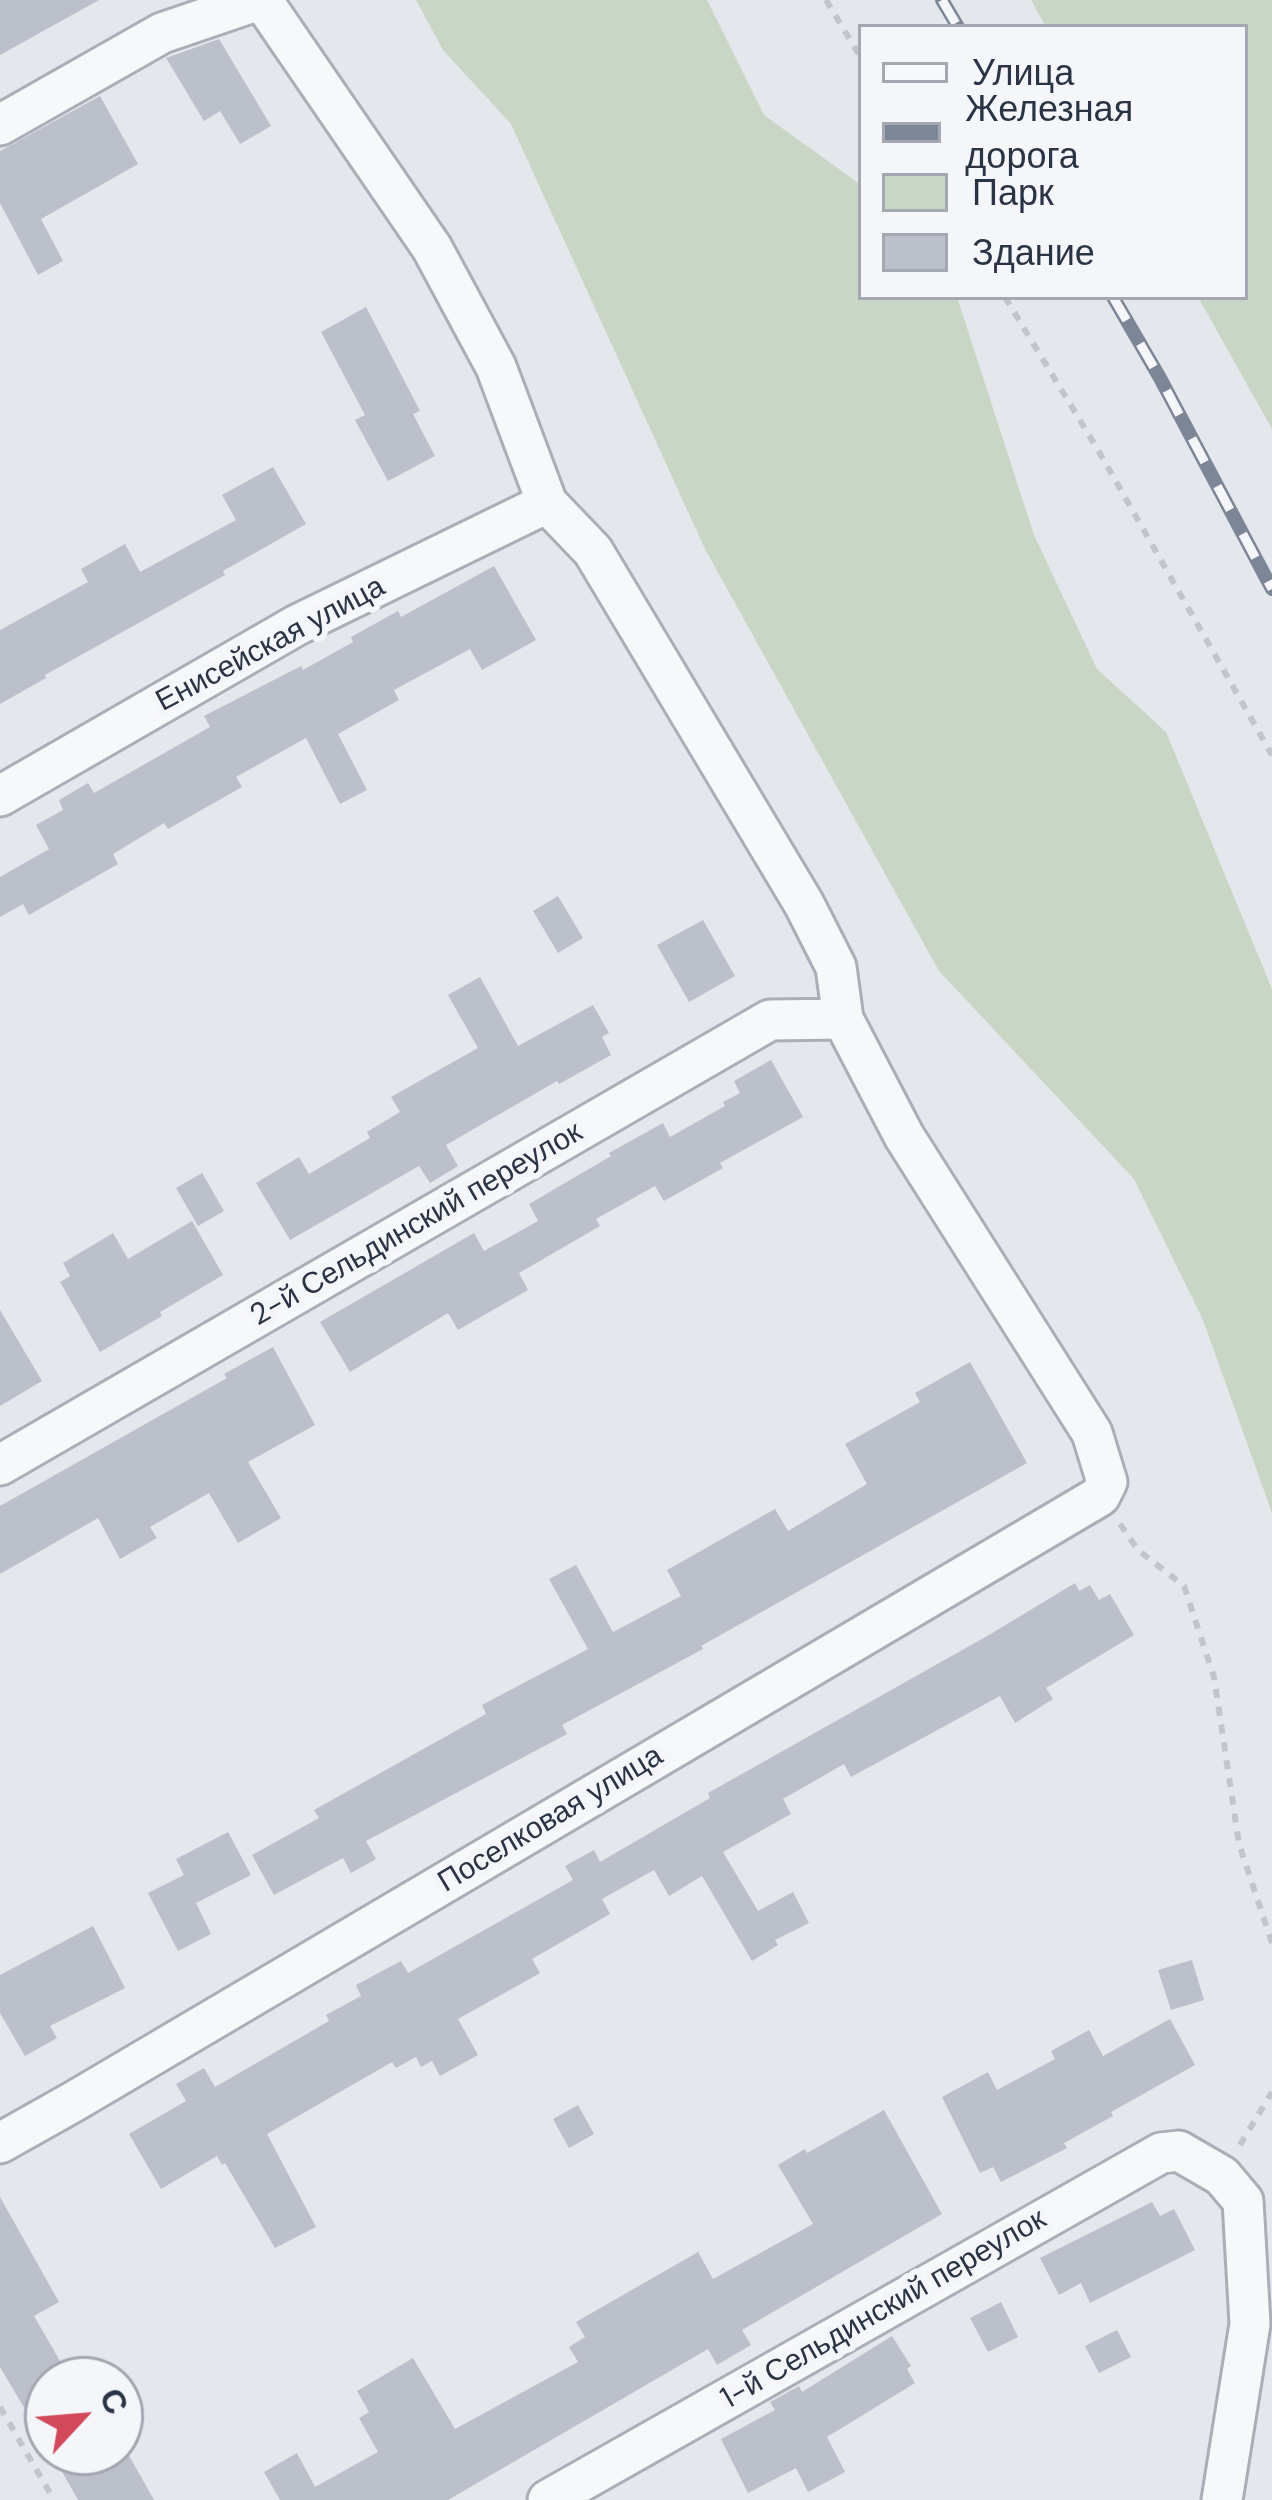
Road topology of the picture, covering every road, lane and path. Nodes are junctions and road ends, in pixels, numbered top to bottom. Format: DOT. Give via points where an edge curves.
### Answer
graph roads {
  1 [pos="260,0"];
  2 [pos="826,0"];
  3 [pos="858,53"];
  4 [pos="0,125"];
  5 [pos="1007,300"];
  6 [pos="547,503"];
  7 [pos="1272,755"];
  8 [pos="0,796"];
  9 [pos="843,1019"];
  10 [pos="0,1465"];
  11 [pos="1100,1496"];
  12 [pos="1272,1943"];
  13 [pos="1272,2092"];
  14 [pos="0,2143"];
  15 [pos="1222,2176"];
  16 [pos="0,2408"];
  17 [pos="54,2500"];
  18 [pos="548,2500"];
  19 [pos="1222,2500"];
  1 -- 4 [label="street" via="162,33"];
  1 -- 6 [label="street" via="432,248 496,367"];
  2 -- 3 [label="path"];
  5 -- 7 [label="path"];
  6 -- 8 [label="street, Енисейская улица" via="297,625"];
  6 -- 9 [label="street" via="593,551 804,904 836,967"];
  9 -- 10 [label="street, 2-й Сельдинский переулок" via="770,1020"];
  9 -- 11 [label="street" via="904,1136 1092,1433 1107,1481"];
  11 -- 12 [label="path" via="1138,1550 1184,1586 1214,1677 1239,1844"];
  11 -- 14 [label="street, Поселковая улица"];
  13 -- 15 [label="path"];
  15 -- 18 [label="street, 1-й Сельдинский переулок" via="1179,2151 1161,2153"];
  15 -- 19 [label="street" via="1243,2201 1250,2324"];
  16 -- 17 [label="path"];
}
